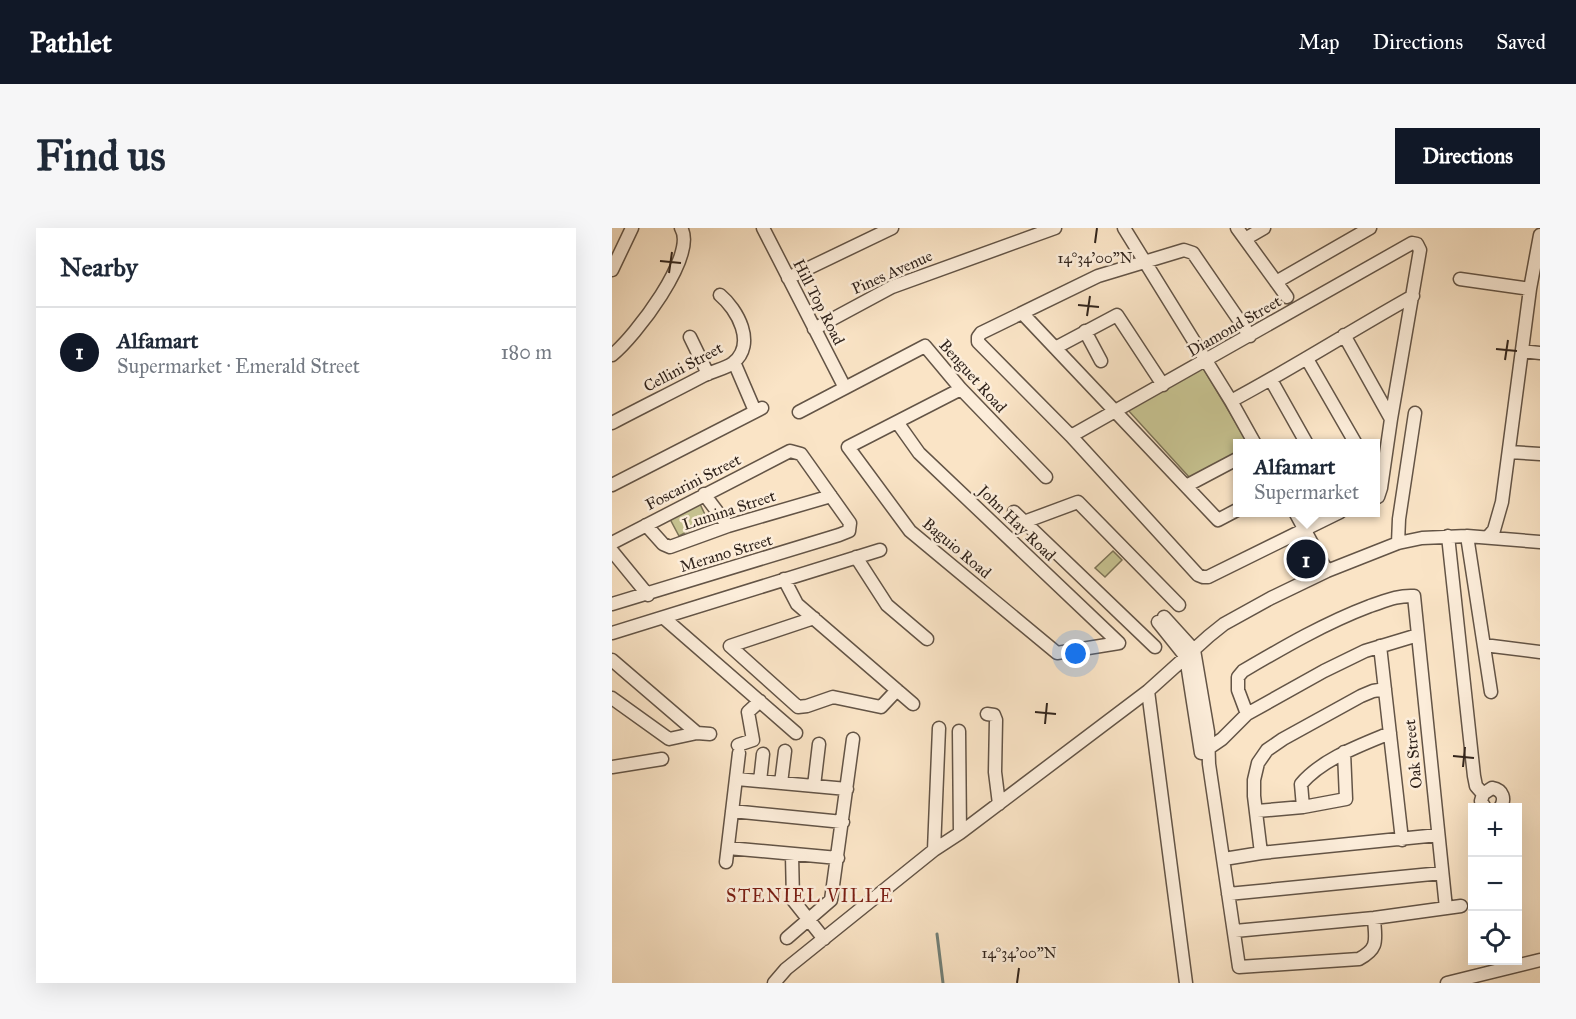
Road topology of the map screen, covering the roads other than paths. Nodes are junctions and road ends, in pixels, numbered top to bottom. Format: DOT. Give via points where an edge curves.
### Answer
graph roads {
  1 [pos="632,228"];
  2 [pos="681,228"];
  3 [pos="892,228"];
  4 [pos="1124,228"];
  5 [pos="1237,228"];
  6 [pos="1264,228"];
  7 [pos="1370,228"];
  8 [pos="765,229"];
  9 [pos="1049,229"];
  10 [pos="1540,235"];
  11 [pos="1245,239"];
  12 [pos="1539,251"];
  13 [pos="1144,261"];
  14 [pos="612,270"];
  15 [pos="788,278"];
  16 [pos="1460,279"];
  17 [pos="1276,282"];
  18 [pos="1530,289"];
  19 [pos="720,295"];
  20 [pos="1413,296"];
  21 [pos="1287,297"];
  22 [pos="1023,314"];
  23 [pos="814,329"];
  24 [pos="1085,331"];
  25 [pos="1344,335"];
  26 [pos="1250,336"];
  27 [pos="690,337"];
  28 [pos="1055,348"];
  29 [pos="1522,351"];
  30 [pos="1540,353"];
  31 [pos="612,355"];
  32 [pos="1307,359"];
  33 [pos="1101,361"];
  34 [pos="1207,361"];
  35 [pos="734,362"];
  36 [pos="708,374"];
  37 [pos="1271,380"];
  38 [pos="1163,385"];
  39 [pos="845,388"];
  40 [pos="961,389"];
  41 [pos="1232,401"];
  42 [pos="1115,411"];
  43 [pos="799,412"];
  44 [pos="1415,414"];
  45 [pos="1391,418"];
  46 [pos="897,422"];
  47 [pos="612,423"];
  48 [pos="1071,436"];
  49 [pos="1252,439"];
  50 [pos="1304,439"];
  51 [pos="1353,439"];
  52 [pos="1509,452"];
  53 [pos="1540,454"];
  54 [pos="1233,461"];
  55 [pos="1380,472"];
  56 [pos="1046,477"];
  57 [pos="612,485"];
  58 [pos="1186,486"];
  59 [pos="704,494"];
  60 [pos="831,496"];
  61 [pos="1014,512"];
  62 [pos="1233,512"];
  63 [pos="1297,517"];
  64 [pos="1332,517"];
  65 [pos="1023,522"];
  66 [pos="646,525"];
  67 [pos="728,526"];
  68 [pos="1304,529"];
  69 [pos="1448,536"];
  70 [pos="1467,536"];
  71 [pos="1488,537"];
  72 [pos="1540,542"];
  73 [pos="612,543"];
  74 [pos="1398,543"];
  75 [pos="880,550"];
  76 [pos="612,551"];
  77 [pos="856,557"];
  78 [pos="1327,571"];
  79 [pos="784,579"];
  80 [pos="648,594"];
  81 [pos="612,604"];
  82 [pos="664,618"];
  83 [pos="814,618"];
  84 [pos="1161,619"];
  85 [pos="612,633"];
  86 [pos="1418,635"];
  87 [pos="1144,636"];
  88 [pos="927,639"];
  89 [pos="1119,643"];
  90 [pos="1484,645"];
  91 [pos="1380,646"];
  92 [pos="1155,647"];
  93 [pos="1540,652"];
  94 [pos="1190,653"];
  95 [pos="612,660"];
  96 [pos="1385,689"];
  97 [pos="897,690"];
  98 [pos="1148,691"];
  99 [pos="1491,692"];
  100 [pos="612,698"];
  101 [pos="760,700"];
  102 [pos="913,704"];
  103 [pos="987,714"];
  104 [pos="1246,714"];
  105 [pos="939,728"];
  106 [pos="959,731"];
  107 [pos="697,733"];
  108 [pos="796,733"];
  109 [pos="1390,733"];
  110 [pos="710,734"];
  111 [pos="854,739"];
  112 [pos="819,744"];
  113 [pos="785,751"];
  114 [pos="1205,751"];
  115 [pos="1344,752"];
  116 [pos="764,754"];
  117 [pos="662,759"];
  118 [pos="612,767"];
  119 [pos="736,779"];
  120 [pos="760,781"];
  121 [pos="781,783"];
  122 [pos="814,786"];
  123 [pos="847,789"];
  124 [pos="1483,794"];
  125 [pos="1482,803"];
  126 [pos="1502,803"];
  127 [pos="999,804"];
  128 [pos="1303,807"];
  129 [pos="732,811"];
  130 [pos="1257,811"];
  131 [pos="843,822"];
  132 [pos="960,833"];
  133 [pos="1438,835"];
  134 [pos="1402,840"];
  135 [pos="728,848"];
  136 [pos="934,850"];
  137 [pos="1260,853"];
  138 [pos="792,855"];
  139 [pos="838,858"];
  140 [pos="1224,859"];
  141 [pos="726,862"];
  142 [pos="1442,873"];
  143 [pos="1228,894"];
  144 [pos="1461,906"];
  145 [pos="1446,908"];
  146 [pos="1374,918"];
  147 [pos="809,920"];
  148 [pos="1235,931"];
  149 [pos="788,938"];
  150 [pos="824,939"];
  151 [pos="1540,960"];
  152 [pos="774,983"];
  153 [pos="1186,983"];
  154 [pos="1447,983"];
  1 -- 14 [label="street"];
  2 -- 31 [label="street" via="684,232 680,260 666,288 646,319"];
  3 -- 15 [label="street"];
  4 -- 13 [label="street"];
  5 -- 11 [label="street"];
  6 -- 11 [label="street"];
  7 -- 17 [label="street"];
  8 -- 15 [label="street, Hill Top Road"];
  9 -- 23 [label="street, Pines Avenue" via="892,287"];
  10 -- 12 [label="street"];
  11 -- 17 [label="street"];
  12 -- 18 [label="street"];
  13 -- 22 [label="street" via="1098,276"];
  13 -- 26 [label="street" via="1184,250 1193,253"];
  13 -- 34 [label="street"];
  15 -- 23 [label="street, Hill Top Road"];
  16 -- 18 [label="street"];
  17 -- 21 [label="street"];
  18 -- 29 [label="street"];
  19 -- 35 [label="street, Cellini Street" via="731,304 745,340"];
  20 -- 25 [label="street"];
  20 -- 26 [label="street, Diamond Street" via="1420,250 1412,243"];
  20 -- 45 [label="street"];
  22 -- 28 [label="street"];
  22 -- 48 [label="street" via="981,333 978,342"];
  23 -- 39 [label="street, Hill Top Road"];
  24 -- 28 [label="street"];
  24 -- 33 [label="street"];
  24 -- 38 [label="street" via="1117,315"];
  25 -- 32 [label="street"];
  25 -- 45 [label="street"];
  26 -- 34 [label="street, Diamond Street"];
  27 -- 36 [label="street"];
  28 -- 42 [label="street"];
  29 -- 30 [label="street"];
  29 -- 52 [label="street"];
  32 -- 37 [label="street"];
  32 -- 51 [label="street"];
  34 -- 38 [label="street, Diamond Street"];
  34 -- 41 [label="street"];
  35 -- 36 [label="street, Cellini Street"];
  35 -- 57 [label="street" via="759,410"];
  36 -- 47 [label="street, Cellini Street"];
  37 -- 41 [label="street"];
  37 -- 50 [label="street"];
  38 -- 42 [label="street, Diamond Street"];
  39 -- 40 [label="street, Benguet Road" via="925,346"];
  39 -- 43 [label="street, Benguet Road"];
  40 -- 46 [label="street, Baguio Road"];
  40 -- 56 [label="street, Benguet Road"];
  41 -- 49 [label="street"];
  42 -- 48 [label="street, Diamond Street"];
  42 -- 58 [label="street"];
  44 -- 74 [label="street"];
  45 -- 55 [label="street"];
  46 -- 89 [label="street, John Hay Road" via="919,453"];
  46 -- 89 [label="street, Baguio Road" via="848,447 910,531 1057,653"];
  48 -- 68 [label="street" via="1203,578"];
  52 -- 53 [label="street"];
  52 -- 71 [label="street" via="1502,502"];
  54 -- 58 [label="street"];
  58 -- 62 [label="street" via="1218,520"];
  59 -- 60 [label="street, Foscarini Street" via="790,451 801,454"];
  59 -- 66 [label="street, Foscarini Street"];
  59 -- 67 [label="street"];
  60 -- 67 [label="street, Lumina Street"];
  60 -- 80 [label="street, Merano Street" via="848,519 849,531"];
  61 -- 65 [label="street"];
  63 -- 68 [label="street"];
  64 -- 68 [label="street"];
  65 -- 84 [label="street" via="1078,502 1182,602"];
  65 -- 87 [label="street"];
  66 -- 67 [label="street, Lumina Street" via="670,547"];
  66 -- 73 [label="street, Foscarini Street"];
  68 -- 78 [label="street"];
  69 -- 70 [label="street"];
  69 -- 74 [label="street"];
  69 -- 124 [label="street" via="1474,776"];
  70 -- 71 [label="street"];
  70 -- 90 [label="street"];
  71 -- 72 [label="street"];
  74 -- 78 [label="street"];
  75 -- 77 [label="street"];
  76 -- 80 [label="street"];
  77 -- 79 [label="street"];
  77 -- 88 [label="street" via="887,606"];
  78 -- 94 [label="street" via="1224,624"];
  79 -- 82 [label="street"];
  79 -- 83 [label="street" via="797,604"];
  80 -- 81 [label="street, Merano Street"];
  82 -- 85 [label="street"];
  82 -- 101 [label="street"];
  83 -- 97 [label="street"];
  83 -- 97 [label="street" via="730,646 798,707 833,697 881,707"];
  84 -- 87 [label="street"];
  84 -- 94 [label="street"];
  86 -- 91 [label="street"];
  86 -- 104 [label="street, Oak Street" via="1414,596 1400,595 1316,629 1238,677"];
  86 -- 133 [label="street, Oak Street"];
  87 -- 92 [label="street"];
  90 -- 93 [label="street"];
  90 -- 99 [label="street"];
  91 -- 96 [label="street"];
  91 -- 104 [label="street" via="1324,671"];
  94 -- 98 [label="street"];
  94 -- 114 [label="street" via="1208,732"];
  95 -- 107 [label="street"];
  96 -- 109 [label="street"];
  96 -- 130 [label="street" via="1361,696 1267,750 1258,763 1254,780"];
  97 -- 102 [label="street"];
  98 -- 127 [label="street"];
  98 -- 153 [label="street"];
  100 -- 107 [label="street" via="669,739"];
  101 -- 108 [label="street"];
  101 -- 119 [label="street" via="748,712 753,740 739,749"];
  103 -- 127 [label="street" via="994,715 996,720"];
  104 -- 114 [label="street"];
  105 -- 136 [label="street"];
  106 -- 132 [label="street"];
  107 -- 110 [label="street"];
  109 -- 115 [label="street"];
  109 -- 134 [label="street"];
  111 -- 123 [label="street"];
  112 -- 122 [label="street"];
  113 -- 121 [label="street"];
  114 -- 140 [label="street"];
  115 -- 128 [label="street" via="1301,784"];
  115 -- 128 [label="street" via="1346,799"];
  116 -- 120 [label="street"];
  117 -- 118 [label="street"];
  119 -- 120 [label="street"];
  119 -- 129 [label="street"];
  120 -- 121 [label="street"];
  121 -- 122 [label="street"];
  122 -- 123 [label="street"];
  123 -- 131 [label="street"];
  124 -- 125 [label="street"];
  124 -- 126 [label="street" via="1492,788 1499,790"];
  127 -- 132 [label="street"];
  128 -- 130 [label="street"];
  129 -- 131 [label="street"];
  129 -- 135 [label="street"];
  130 -- 137 [label="street"];
  131 -- 139 [label="street"];
  132 -- 136 [label="street"];
  133 -- 134 [label="street"];
  133 -- 142 [label="street, Oak Street"];
  134 -- 137 [label="street"];
  135 -- 138 [label="street"];
  135 -- 141 [label="street"];
  136 -- 150 [label="street"];
  137 -- 140 [label="street"];
  138 -- 139 [label="street"];
  138 -- 147 [label="street" via="793,900"];
  139 -- 147 [label="street" via="831,900"];
  140 -- 143 [label="street"];
  142 -- 143 [label="street"];
  142 -- 145 [label="street, Oak Street"];
  143 -- 148 [label="street"];
  144 -- 145 [label="street"];
  145 -- 146 [label="street"];
  146 -- 148 [label="street"];
  146 -- 148 [label="street" via="1375,947 1359,959 1239,967"];
  147 -- 149 [label="street"];
  147 -- 150 [label="street"];
  150 -- 152 [label="street"];
  151 -- 154 [label="street"];
}
